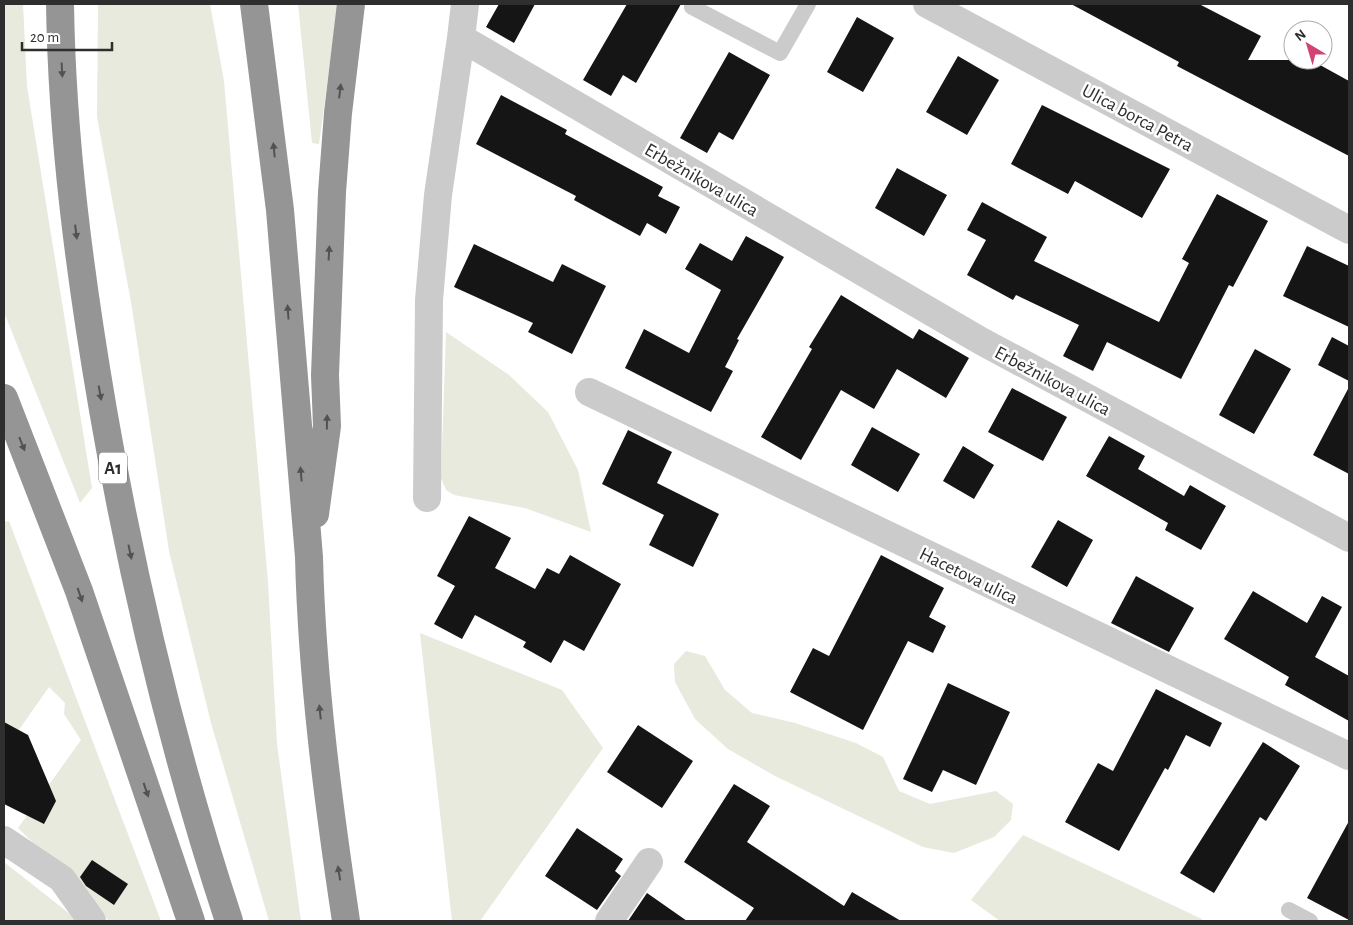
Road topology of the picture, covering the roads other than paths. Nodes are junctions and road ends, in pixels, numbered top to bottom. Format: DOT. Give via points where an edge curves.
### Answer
graph roads {
  1 [pos="60,4"];
  2 [pos="254,4"];
  3 [pos="351,4"];
  4 [pos="466,4"];
  5 [pos="808,4"];
  6 [pos="927,4"];
  7 [pos="692,7"];
  8 [pos="461,38"];
  9 [pos="1349,230"];
  10 [pos="589,392"];
  11 [pos="4,398"];
  12 [pos="427,498"];
  13 [pos="1349,538"];
  14 [pos="309,557"];
  15 [pos="1349,756"];
  16 [pos="4,840"];
  17 [pos="649,862"];
  18 [pos="1289,910"];
  19 [pos="92,921"];
  20 [pos="191,921"];
  21 [pos="229,921"];
  22 [pos="346,921"];
  23 [pos="609,921"];
  24 [pos="1310,921"];
  1 -- 21 [label="highway, A1, one-way" via="65,114 79,255 120,503 159,680 198,824"];
  14 -- 2 [label="highway, one-way" via="280,210"];
  14 -- 3 [label="highway, one-way" via="327,426 325,366 332,192"];
  4 -- 8 [label="street"];
  5 -- 7 [label="lane" via="780,53"];
  6 -- 9 [label="street, Ulica borca Petra"];
  8 -- 12 [label="street" via="438,195 429,300"];
  8 -- 13 [label="street, Erbežnikova ulica" via="980,341"];
  10 -- 15 [label="street, Hacetova ulica"];
  11 -- 20 [label="highway, one-way" via="79,591"];
  22 -- 14 [label="highway, one-way" via="331,823 310,607"];
  16 -- 19 [label="street" via="62,879"];
  17 -- 23 [label="street"];
  18 -- 24 [label="lane"];
}
